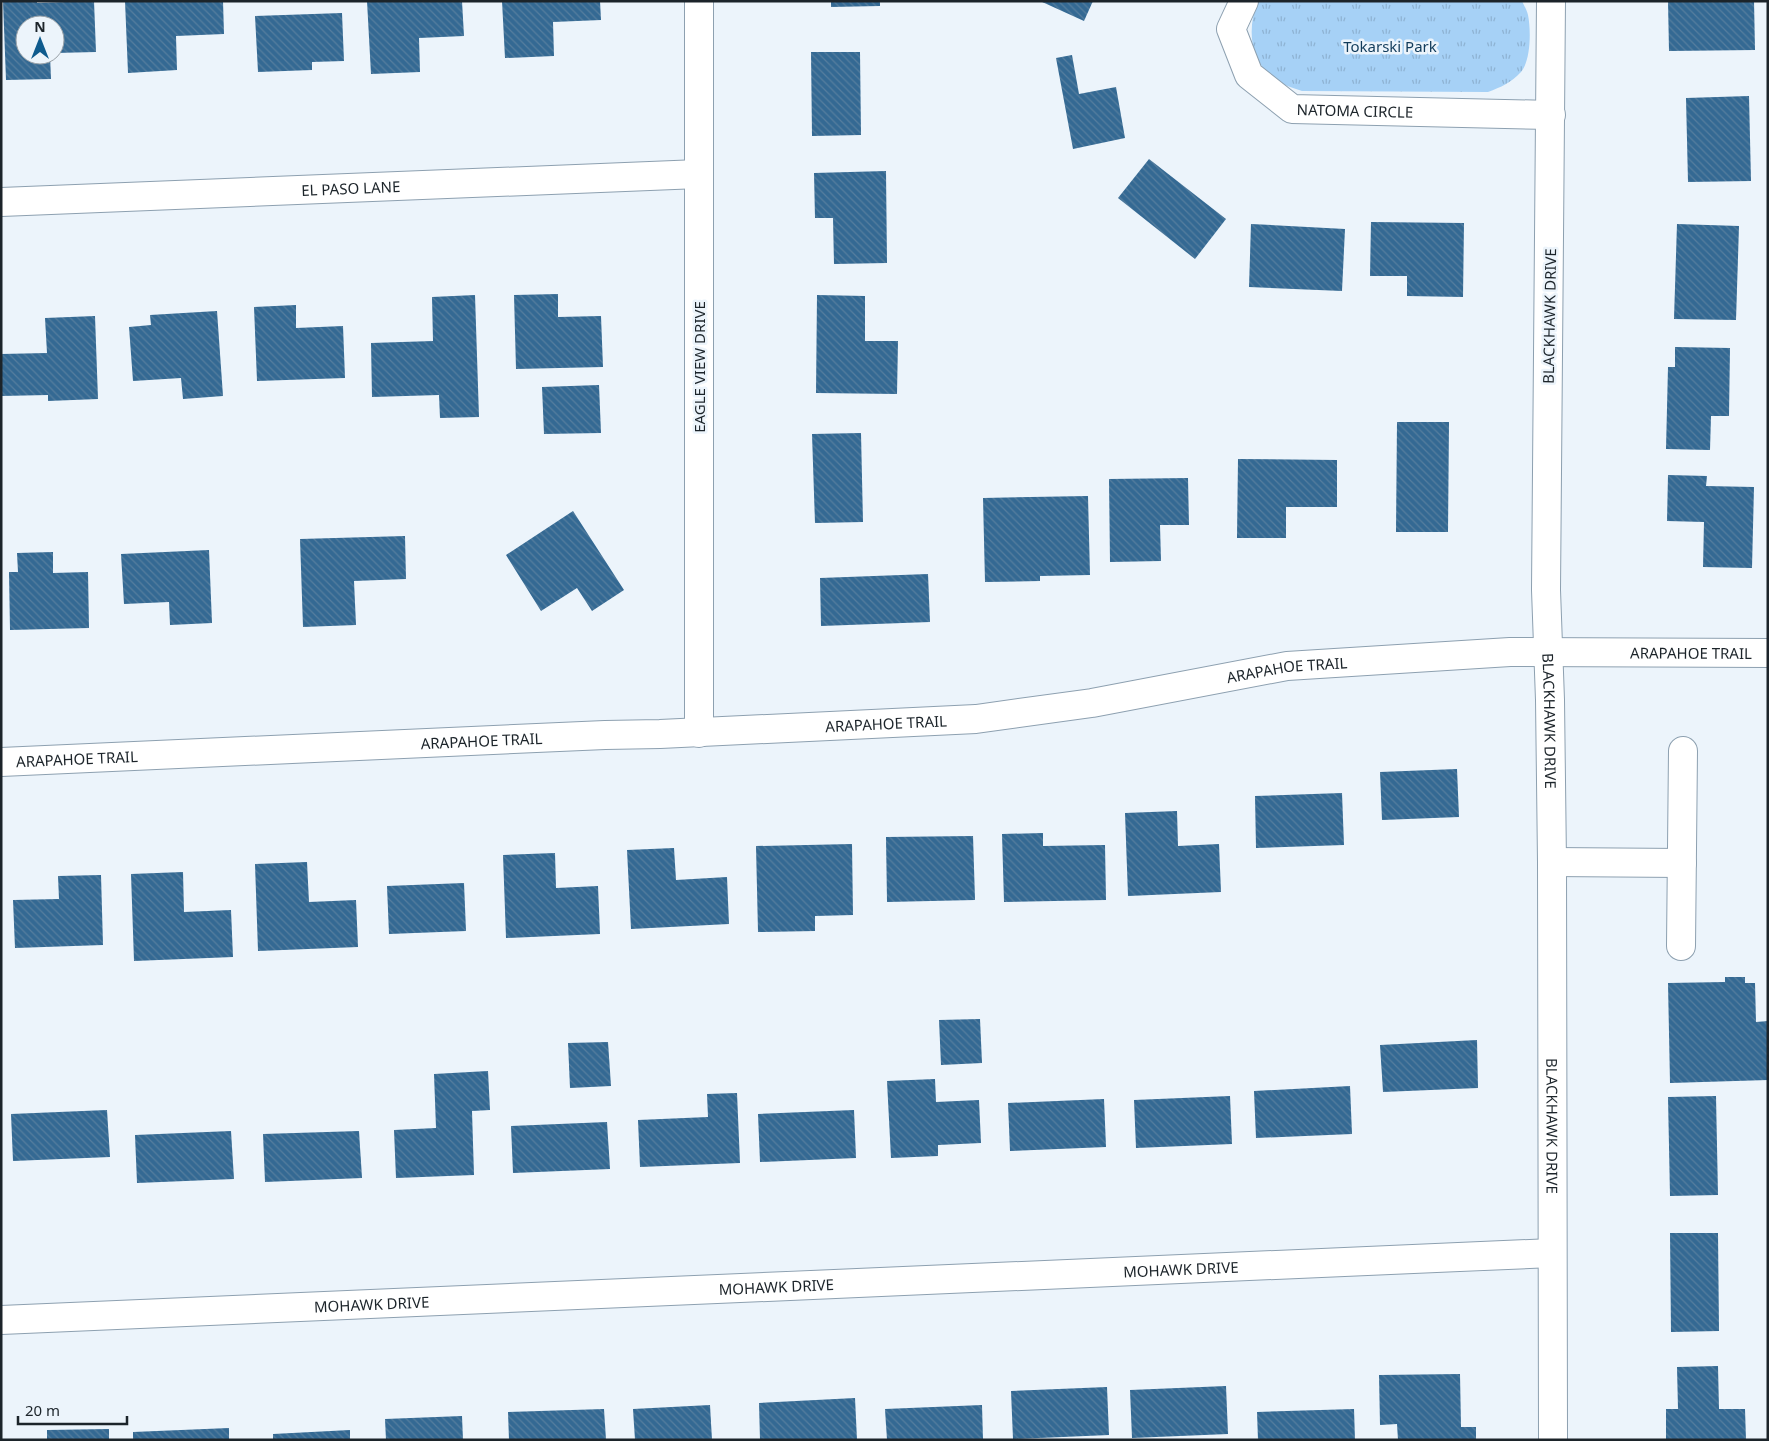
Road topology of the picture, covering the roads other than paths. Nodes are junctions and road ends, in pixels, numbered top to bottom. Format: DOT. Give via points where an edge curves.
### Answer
graph roads {
  1 [pos="699,1"];
  2 [pos="1244,1"];
  3 [pos="1550,1"];
  4 [pos="1551,115"];
  5 [pos="699,174"];
  6 [pos="1,202"];
  7 [pos="1548,653"];
  8 [pos="1768,653"];
  9 [pos="699,733"];
  10 [pos="1682,751"];
  11 [pos="1,762"];
  12 [pos="1552,862"];
  13 [pos="1682,863"];
  14 [pos="1681,946"];
  15 [pos="1552,1253"];
  16 [pos="1,1320"];
  17 [pos="1552,1440"];
  1 -- 5 [label="street, EAGLE VIEW DRIVE"];
  2 -- 4 [label="street, NATOMA CIRCLE" via="1231,29 1249,75 1292,108"];
  3 -- 4 [label="street, BLACKHAWK DRIVE"];
  4 -- 7 [label="street, BLACKHAWK DRIVE"];
  5 -- 6 [label="street, EL PASO LANE"];
  5 -- 9 [label="street, EAGLE VIEW DRIVE"];
  7 -- 8 [label="street, ARAPAHOE TRAIL"];
  7 -- 9 [label="street, ARAPAHOE TRAIL" via="1510,652 1288,666 1092,703 976,719"];
  7 -- 12 [label="street, BLACKHAWK DRIVE"];
  9 -- 11 [label="street, ARAPAHOE TRAIL"];
  10 -- 13 [label="street"];
  12 -- 13 [label="street"];
  12 -- 15 [label="street, BLACKHAWK DRIVE"];
  13 -- 14 [label="street"];
  15 -- 16 [label="street, MOHAWK DRIVE"];
  15 -- 17 [label="street, BLACKHAWK DRIVE"];
}
